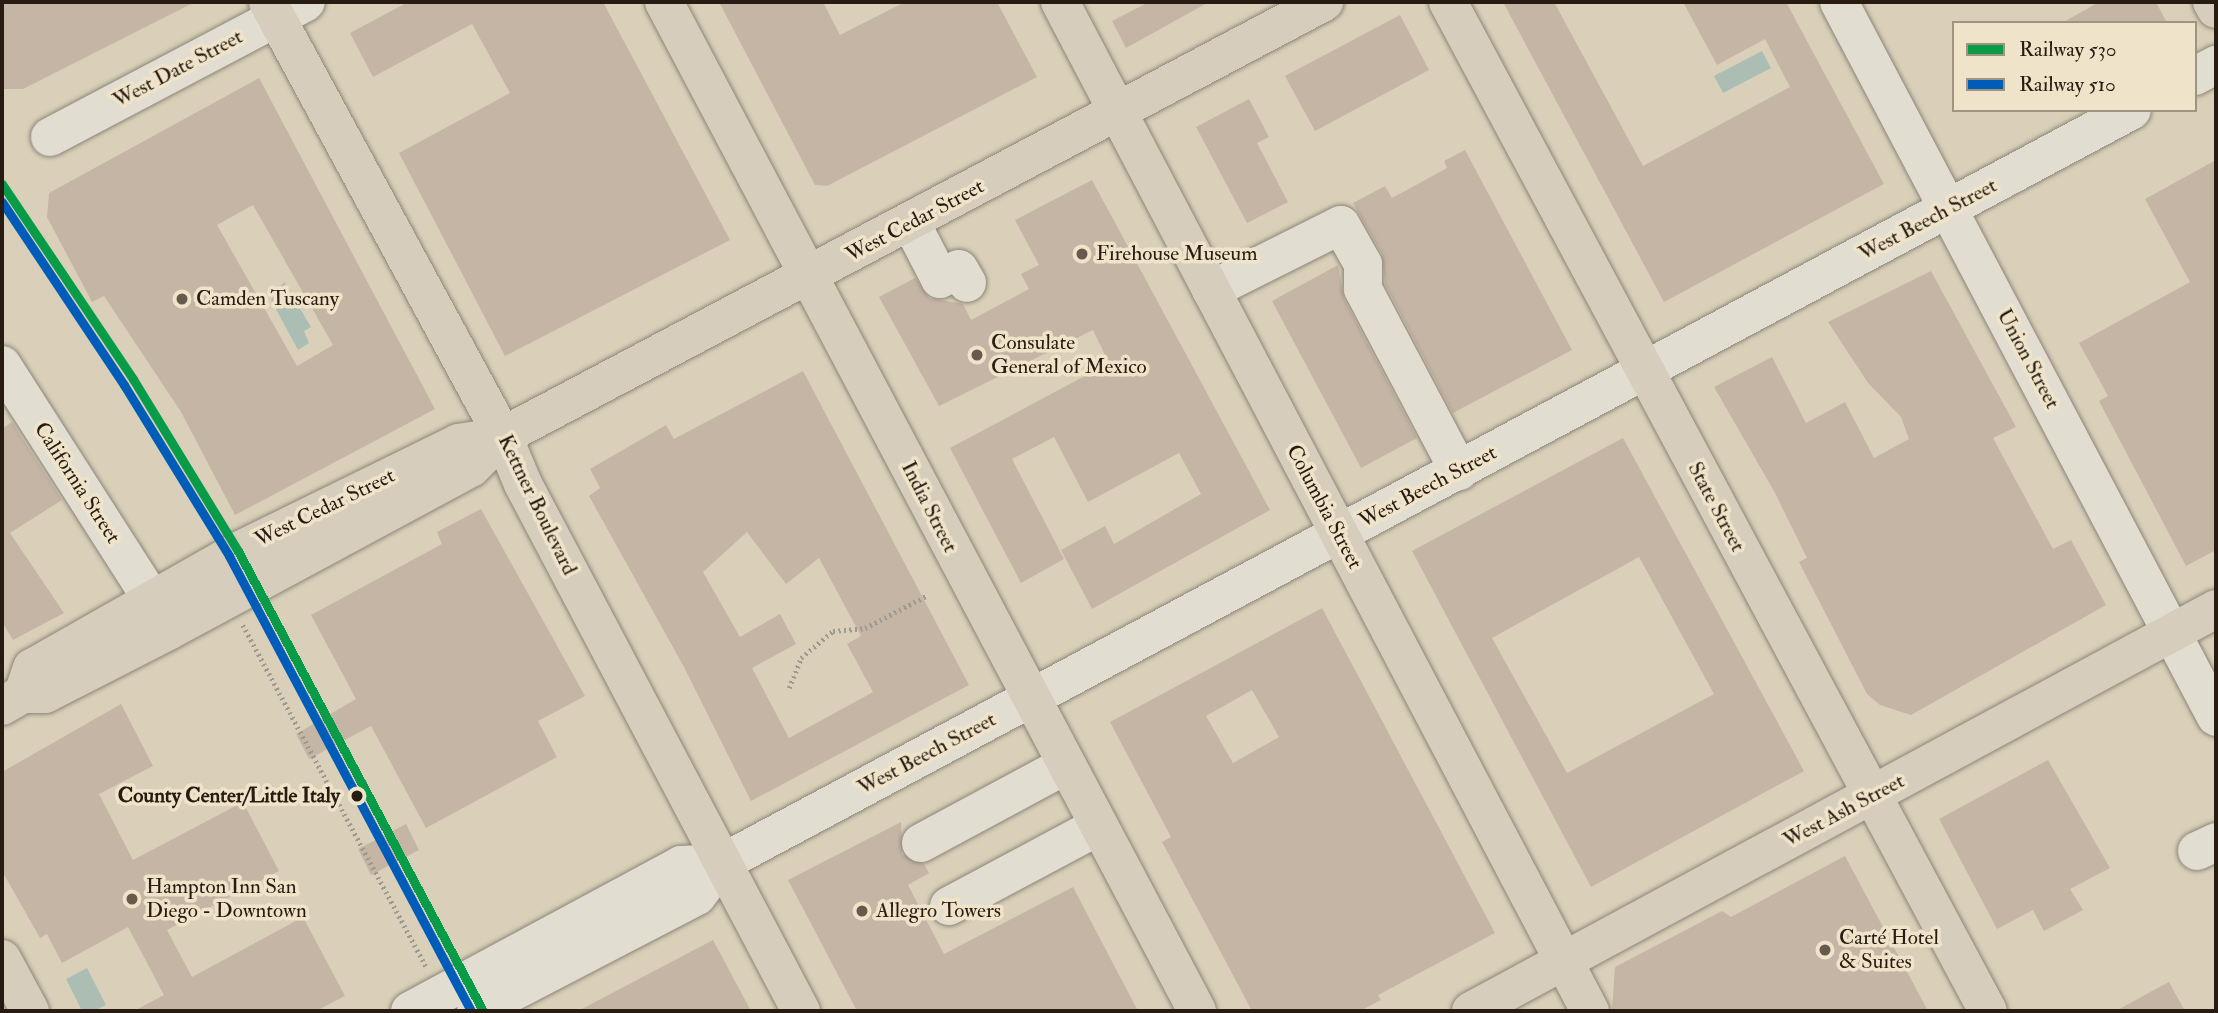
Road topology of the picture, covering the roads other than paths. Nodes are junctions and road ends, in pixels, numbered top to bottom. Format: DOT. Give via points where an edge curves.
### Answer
graph roads {
  1 [pos="663,2"];
  2 [pos="1060,2"];
  3 [pos="1324,2"];
  4 [pos="1448,2"];
  5 [pos="1839,2"];
  6 [pos="2212,2"];
  7 [pos="284,7"];
  8 [pos="2216,9"];
  9 [pos="2216,65"];
  10 [pos="2197,75"];
  11 [pos="1118,112"];
  12 [pos="2128,112"];
  13 [pos="50,137"];
  14 [pos="1949,209"];
  15 [pos="911,223"];
  16 [pos="810,277"];
  17 [pos="967,283"];
  18 [pos="1211,290"];
  19 [pos="2,365"];
  20 [pos="1644,372"];
  21 [pos="503,436"];
  22 [pos="1459,471"];
  23 [pos="1339,535"];
  24 [pos="152,600"];
  25 [pos="2216,609"];
  26 [pos="2172,632"];
  27 [pos="1029,699"];
  28 [pos="12,700"];
  29 [pos="2216,717"];
  30 [pos="1064,766"];
  31 [pos="1870,796"];
  32 [pos="1097,827"];
  33 [pos="921,843"];
  34 [pos="722,863"];
  35 [pos="949,906"];
  36 [pos="2,958"];
  37 [pos="1563,961"];
  38 [pos="30,1011"];
  39 [pos="410,1011"];
  40 [pos="476,1011"];
  41 [pos="801,1011"];
  42 [pos="1197,1011"];
  43 [pos="1471,1011"];
  44 [pos="1590,1011"];
  45 [pos="1988,1011"];
  1 -- 16 [label="main road, India Street"];
  2 -- 11 [label="main road, Columbia Street"];
  3 -- 11 [label="main road, West Cedar Street"];
  4 -- 20 [label="main road, State Street"];
  5 -- 14 [label="street, Union Street"];
  6 -- 8 [label="main road"];
  7 -- 13 [label="street, West Date Street"];
  7 -- 21 [label="main road, Kettner Boulevard"];
  9 -- 10 [label="street"];
  11 -- 15 [label="main road, West Cedar Street"];
  11 -- 18 [label="main road, Columbia Street"];
  12 -- 14 [label="street, West Beech Street"];
  14 -- 20 [label="street, West Beech Street"];
  14 -- 26 [label="street, Union Street"];
  15 -- 16 [label="main road, West Cedar Street"];
  15 -- 17 [label="street" via="940,279 959,269"];
  16 -- 21 [label="main road, West Cedar Street"];
  16 -- 27 [label="main road, India Street"];
  18 -- 22 [label="street" via="1342,225 1363,264 1363,289"];
  18 -- 23 [label="main road, Columbia Street"];
  19 -- 24 [label="street, California Street"];
  20 -- 22 [label="street, West Beech Street"];
  20 -- 31 [label="main road, State Street"];
  21 -- 24 [label="main road, West Cedar Street" via="458,443 238,551"];
  21 -- 28 [label="main road, West Cedar Street" via="471,468 56,688"];
  21 -- 34 [label="main road, Kettner Boulevard" via="523,484"];
  22 -- 23 [label="street, West Beech Street"];
  23 -- 27 [label="street, West Beech Street"];
  23 -- 37 [label="main road, Columbia Street"];
  24 -- 28 [label="main road, West Cedar Street" via="32,668"];
  25 -- 26 [label="main road, West Ash Street"];
  26 -- 29 [label="street, Union Street"];
  26 -- 31 [label="main road, West Ash Street"];
  27 -- 30 [label="main road, India Street"];
  27 -- 34 [label="street, West Beech Street"];
  30 -- 32 [label="main road, India Street"];
  30 -- 33 [label="street"];
  31 -- 37 [label="main road, West Ash Street"];
  31 -- 45 [label="main road, State Street"];
  32 -- 35 [label="street"];
  32 -- 42 [label="main road, India Street"];
  34 -- 39 [label="street, West Beech Street" via="681,865"];
  34 -- 40 [label="street, West Beech Street" via="697,896"];
  34 -- 41 [label="main road, Kettner Boulevard"];
  36 -- 38 [label="main road"];
  37 -- 43 [label="main road, West Ash Street"];
  37 -- 44 [label="main road, Columbia Street"];
}
